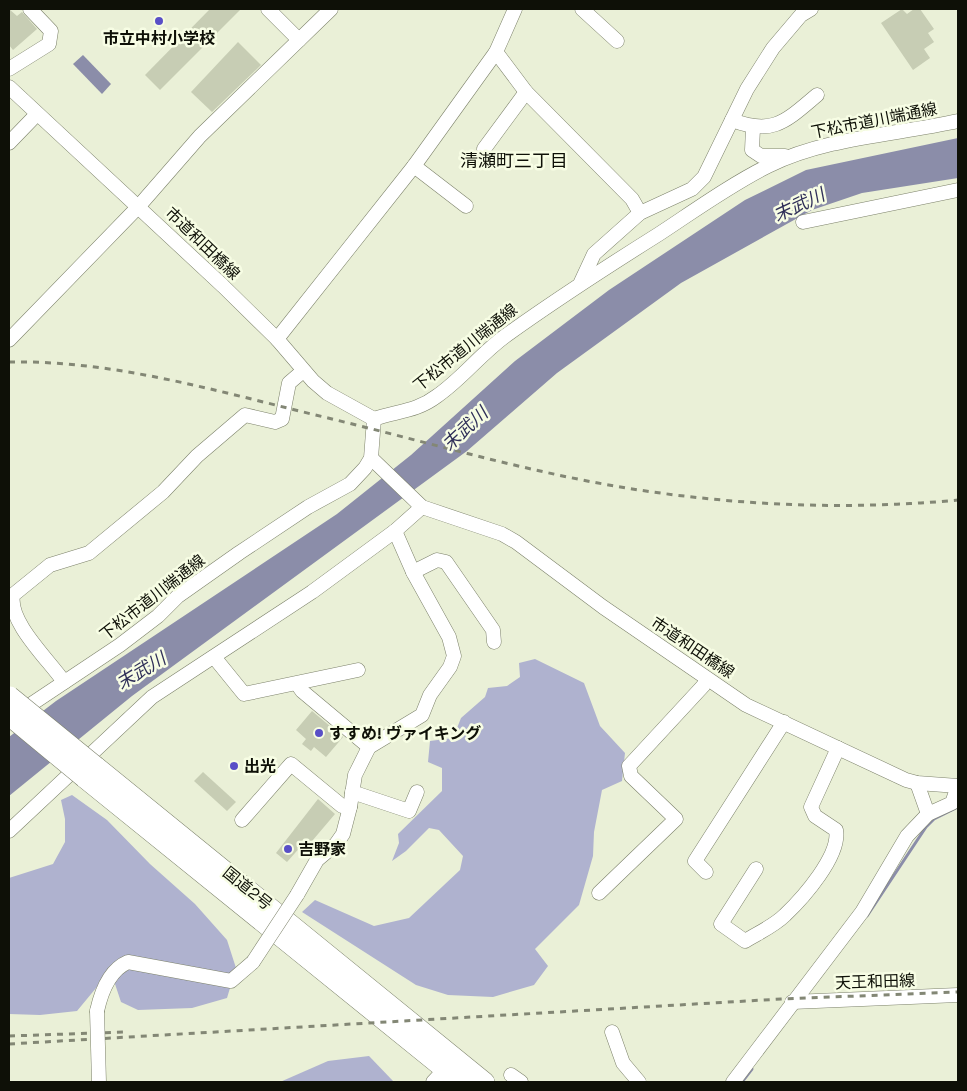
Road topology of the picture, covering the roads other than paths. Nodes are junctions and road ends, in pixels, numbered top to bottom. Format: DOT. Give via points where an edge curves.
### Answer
graph roads {
  1 [pos="30,9"];
  2 [pos="268,9"];
  3 [pos="331,9"];
  4 [pos="515,9"];
  5 [pos="582,9"];
  6 [pos="812,9"];
  7 [pos="299,40"];
  8 [pos="617,42"];
  9 [pos="496,52"];
  10 [pos="9,69"];
  11 [pos="9,87"];
  12 [pos="526,92"];
  13 [pos="817,96"];
  14 [pos="37,114"];
  15 [pos="732,120"];
  16 [pos="958,121"];
  17 [pos="753,128"];
  18 [pos="9,143"];
  19 [pos="484,149"];
  20 [pos="791,156"];
  21 [pos="414,166"];
  22 [pos="958,190"];
  23 [pos="138,206"];
  24 [pos="466,206"];
  25 [pos="640,213"];
  26 [pos="803,222"];
  27 [pos="580,283"];
  28 [pos="277,339"];
  29 [pos="9,340"];
  30 [pos="303,371"];
  31 [pos="374,419"];
  32 [pos="375,460"];
  33 [pos="418,502"];
  34 [pos="395,531"];
  35 [pos="413,572"];
  36 [pos="11,593"];
  37 [pos="494,642"];
  38 [pos="214,657"];
  39 [pos="358,670"];
  40 [pos="707,679"];
  41 [pos="64,682"];
  42 [pos="297,684"];
  43 [pos="9,696"];
  44 [pos="9,717"];
  45 [pos="784,722"];
  46 [pos="368,747"];
  47 [pos="838,748"];
  48 [pos="90,772"];
  49 [pos="917,783"];
  50 [pos="958,786"];
  51 [pos="352,792"];
  52 [pos="417,792"];
  53 [pos="350,807"];
  54 [pos="928,814"];
  55 [pos="242,820"];
  56 [pos="9,831"];
  57 [pos="756,869"];
  58 [pos="706,872"];
  59 [pos="600,893"];
  60 [pos="958,996"];
  61 [pos="793,1002"];
  62 [pos="612,1032"];
  63 [pos="445,1070"];
  64 [pos="100,1082"];
  65 [pos="460,1082"];
  66 [pos="486,1082"];
  67 [pos="639,1082"];
  68 [pos="733,1082"];
  1 -- 10 [label="street" via="51,31 49,44"];
  2 -- 7 [label="street"];
  3 -- 7 [label="street"];
  4 -- 9 [label="street"];
  5 -- 8 [label="street"];
  6 -- 15 [label="street" via="801,15 773,48"];
  7 -- 23 [label="street" via="200,136"];
  9 -- 12 [label="street"];
  9 -- 21 [label="street"];
  11 -- 14 [label="street, 市道和田橋線"];
  12 -- 19 [label="street"];
  12 -- 25 [label="street" via="632,199"];
  13 -- 17 [label="street" via="785,122"];
  14 -- 18 [label="street"];
  14 -- 23 [label="street, 市道和田橋線"];
  15 -- 17 [label="street"];
  15 -- 25 [label="street" via="704,177 692,189"];
  16 -- 20 [label="street, 下松市道川端通線" via="870,136"];
  17 -- 20 [label="street" via="752,150 761,156"];
  20 -- 27 [label="street, 下松市道川端通線" via="743,181"];
  21 -- 24 [label="street"];
  21 -- 28 [label="street"];
  22 -- 26 [label="street"];
  23 -- 28 [label="street, 市道和田橋線"];
  23 -- 29 [label="street"];
  25 -- 27 [label="street" via="594,254"];
  27 -- 31 [label="street, 下松市道川端通線" via="497,341 437,397 417,408"];
  28 -- 30 [label="street, 市道和田橋線"];
  30 -- 31 [label="street, 市道和田橋線" via="327,393"];
  30 -- 36 [label="street" via="289,383 282,419 275,422 245,415 90,553 50,565"];
  31 -- 32 [label="street"];
  32 -- 33 [label="street"];
  32 -- 41 [label="street, 下松市道川端通線" via="350,484 308,507 239,553 178,596 120,645"];
  33 -- 34 [label="street"];
  33 -- 40 [label="street, 市道和田橋線" via="516,542"];
  34 -- 35 [label="street"];
  34 -- 38 [label="street" via="312,592"];
  35 -- 37 [label="street" via="437,560 446,562 493,630"];
  35 -- 46 [label="street" via="448,637 454,656 430,695 422,715"];
  36 -- 41 [label="street" via="13,610 21,628"];
  38 -- 42 [label="street" via="244,694"];
  38 -- 56 [label="street" via="152,696"];
  39 -- 42 [label="street"];
  40 -- 45 [label="street, 市道和田橋線" via="746,705"];
  40 -- 59 [label="street" via="629,766 631,776 676,819"];
  41 -- 44 [label="street, 下松市道川端通線"];
  42 -- 46 [label="street"];
  43 -- 48 [label="highway, 国道2号, bridge"];
  44 -- 48 [label="highway, 国道2号, bridge"];
  45 -- 47 [label="street, 市道和田橋線"];
  45 -- 58 [label="street" via="695,861"];
  46 -- 51 [label="street" via="359,762"];
  47 -- 49 [label="street, 市道和田橋線"];
  47 -- 57 [label="street" via="811,807 816,816 836,830 838,840 820,875 784,916 745,941 721,924"];
  48 -- 63 [label="highway, 国道2号"];
  49 -- 50 [label="street, 市道和田橋線"];
  49 -- 54 [label="street"];
  50 -- 54 [label="street" via="952,803"];
  51 -- 52 [label="street" via="409,811"];
  51 -- 53 [label="street"];
  53 -- 55 [label="street" via="342,806 291,764"];
  53 -- 64 [label="street, bridge" via="343,834 317,860 253,962 231,980 128,962 121,965 101,992 97,1011"];
  54 -- 61 [label="street" via="907,836 862,912"];
  60 -- 61 [label="street, 天王和田線"];
  61 -- 68 [label="street"];
  62 -- 67 [label="street" via="623,1062"];
  63 -- 65 [label="highway, 国道2号"];
  63 -- 66 [label="highway, 国道2号"];
}
